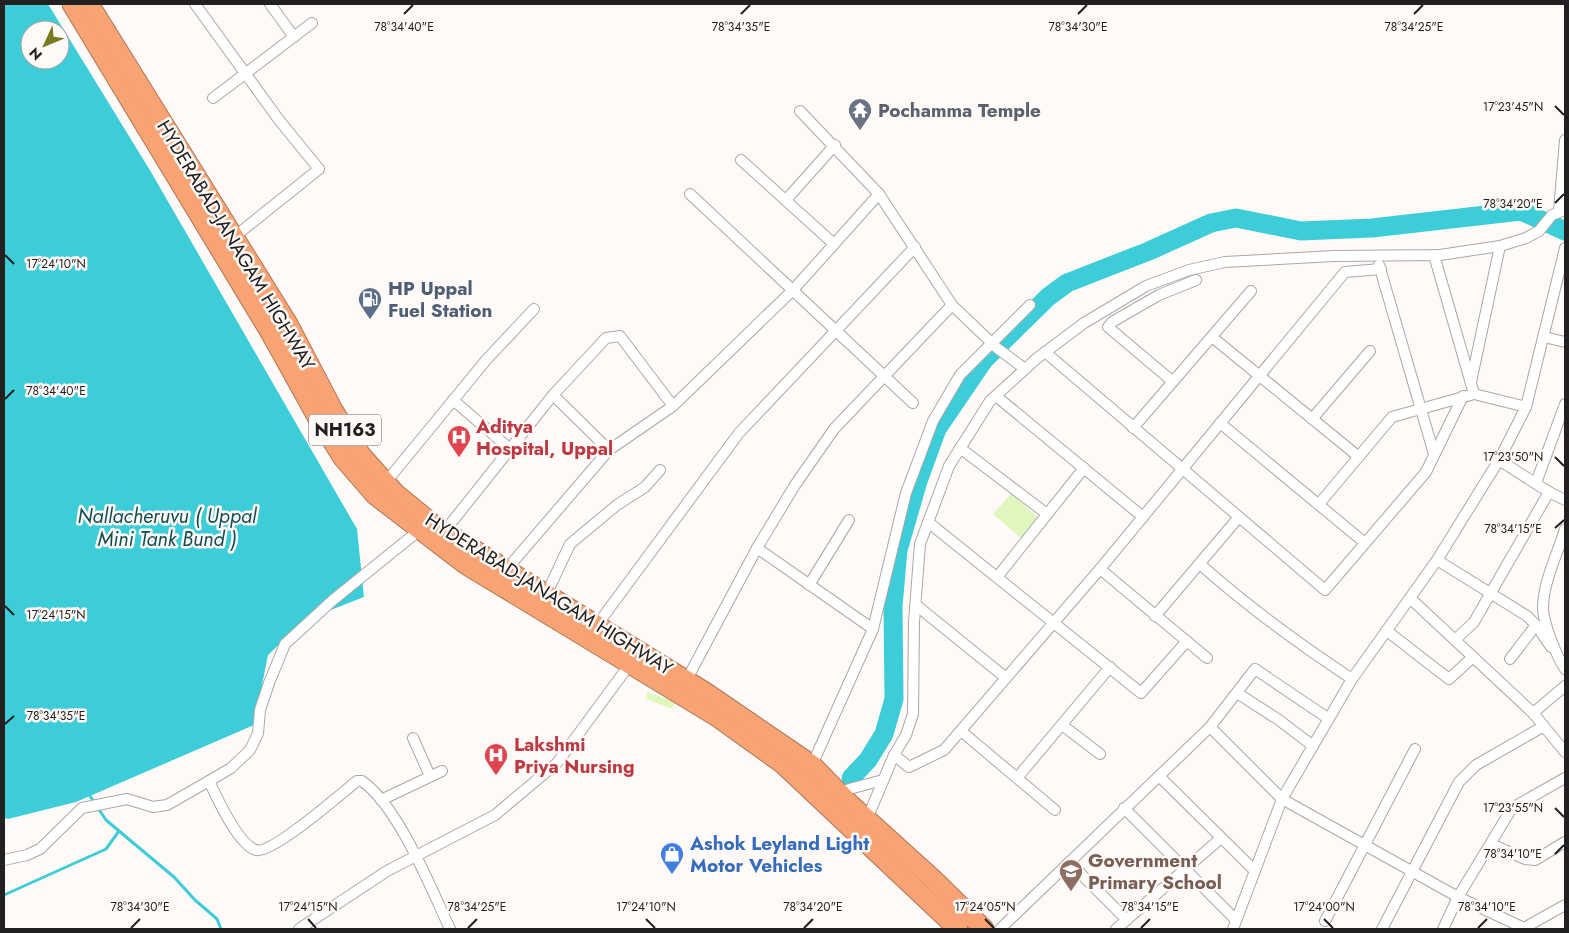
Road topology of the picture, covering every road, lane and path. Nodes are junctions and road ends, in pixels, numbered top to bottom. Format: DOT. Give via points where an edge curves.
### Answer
graph roads {
  1 [pos="72,4"];
  2 [pos="89,4"];
  3 [pos="195,4"];
  4 [pos="270,4"];
  5 [pos="312,23"];
  6 [pos="294,37"];
  7 [pos="245,74"];
  8 [pos="213,98"];
  9 [pos="800,110"];
  10 [pos="1565,140"];
  11 [pos="835,145"];
  12 [pos="741,160"];
  13 [pos="690,194"];
  14 [pos="879,194"];
  15 [pos="786,200"];
  16 [pos="1559,212"];
  17 [pos="234,237"];
  18 [pos="834,244"];
  19 [pos="1500,246"];
  20 [pos="915,247"];
  21 [pos="1565,248"];
  22 [pos="1434,255"];
  23 [pos="1377,256"];
  24 [pos="1381,269"];
  25 [pos="1564,269"];
  26 [pos="1196,280"];
  27 [pos="793,290"];
  28 [pos="1251,292"];
  29 [pos="952,304"];
  30 [pos="1030,305"];
  31 [pos="534,309"];
  32 [pos="836,331"];
  33 [pos="1212,337"];
  34 [pos="1544,337"];
  35 [pos="1565,342"];
  36 [pos="993,344"];
  37 [pos="1370,351"];
  38 [pos="1045,352"];
  39 [pos="1025,369"];
  40 [pos="884,375"];
  41 [pos="1258,377"];
  42 [pos="1172,381"];
  43 [pos="1472,389"];
  44 [pos="553,396"];
  45 [pos="996,396"];
  46 [pos="1463,396"];
  47 [pos="453,400"];
  48 [pos="913,403"];
  49 [pos="1565,404"];
  50 [pos="673,406"];
  51 [pos="1526,407"];
  52 [pos="1421,409"];
  53 [pos="1312,419"];
  54 [pos="1220,423"];
  55 [pos="1133,428"];
  56 [pos="509,448"];
  57 [pos="960,448"];
  58 [pos="610,450"];
  59 [pos="1434,454"];
  60 [pos="1359,457"];
  61 [pos="1499,460"];
  62 [pos="1084,468"];
  63 [pos="1182,469"];
  64 [pos="660,470"];
  65 [pos="386,482"];
  66 [pos="1536,483"];
  67 [pos="1549,492"];
  68 [pos="1565,500"];
  69 [pos="1319,504"];
  70 [pos="1047,514"];
  71 [pos="1143,517"];
  72 [pos="1238,517"];
  73 [pos="849,520"];
  74 [pos="928,522"];
  75 [pos="424,526"];
  76 [pos="1565,529"];
  77 [pos="444,532"];
  78 [pos="1365,543"];
  79 [pos="757,548"];
  80 [pos="1437,560"];
  81 [pos="1200,564"];
  82 [pos="1100,569"];
  83 [pos="506,570"];
  84 [pos="998,576"];
  85 [pos="809,585"];
  86 [pos="1490,593"];
  87 [pos="546,594"];
  88 [pos="1411,599"];
  89 [pos="916,605"];
  90 [pos="1155,616"];
  91 [pos="1054,622"];
  92 [pos="1536,625"];
  93 [pos="597,626"];
  94 [pos="1548,626"];
  95 [pos="873,629"];
  96 [pos="1387,631"];
  97 [pos="1455,640"];
  98 [pos="1187,641"];
  99 [pos="1557,656"];
  100 [pos="1473,657"];
  101 [pos="1207,658"];
  102 [pos="1510,658"];
  103 [pos="630,664"];
  104 [pos="1110,667"];
  105 [pos="1565,669"];
  106 [pos="1006,678"];
  107 [pos="1352,679"];
  108 [pos="686,680"];
  109 [pos="1565,686"];
  110 [pos="1237,693"];
  111 [pos="1533,713"];
  112 [pos="1329,719"];
  113 [pos="1062,724"];
  114 [pos="1544,726"];
  115 [pos="1210,727"];
  116 [pos="961,732"];
  117 [pos="413,738"];
  118 [pos="1313,746"];
  119 [pos="1415,749"];
  120 [pos="1565,752"];
  121 [pos="1100,754"];
  122 [pos="894,755"];
  123 [pos="812,765"];
  124 [pos="442,771"];
  125 [pos="430,776"];
  126 [pos="1160,777"];
  127 [pos="1017,778"];
  128 [pos="1565,778"];
  129 [pos="884,780"];
  130 [pos="209,781"];
  131 [pos="838,792"];
  132 [pos="381,800"];
  133 [pos="1282,800"];
  134 [pos="1124,808"];
  135 [pos="1055,810"];
  136 [pos="867,820"];
  137 [pos="1220,839"];
  138 [pos="1565,842"];
  139 [pos="1364,844"];
  140 [pos="1490,844"];
  141 [pos="416,857"];
  142 [pos="4,860"];
  143 [pos="1069,862"];
  144 [pos="1185,870"];
  145 [pos="1254,870"];
  146 [pos="1413,870"];
  147 [pos="1458,897"];
  148 [pos="1565,905"];
  149 [pos="1127,920"];
  150 [pos="1324,921"];
  151 [pos="1234,925"];
  152 [pos="1508,926"];
  153 [pos="299,929"];
  154 [pos="450,929"];
  155 [pos="958,929"];
  156 [pos="984,929"];
  157 [pos="1000,929"];
  158 [pos="1116,929"];
  159 [pos="1382,929"];
  160 [pos="1443,929"];
  1 -- 75 [label="highway, HYDERABAD-JANAGAM HIGHWAY / NH163" via="343,458 375,495"];
  2 -- 17 [label="highway, HYDERABAD-JANAGAM HIGHWAY / NH163"];
  3 -- 7 [label="street"];
  4 -- 6 [label="street"];
  5 -- 6 [label="street"];
  6 -- 7 [label="street"];
  7 -- 8 [label="street"];
  7 -- 17 [label="street" via="319,169"];
  9 -- 11 [label="street"];
  10 -- 16 [label="street"];
  11 -- 14 [label="street"];
  11 -- 15 [label="street"];
  12 -- 15 [label="street"];
  13 -- 27 [label="street"];
  14 -- 18 [label="street"];
  14 -- 20 [label="street"];
  15 -- 18 [label="street"];
  16 -- 19 [label="street" via="1539,231"];
  17 -- 65 [label="highway, HYDERABAD-JANAGAM HIGHWAY / NH163" via="288,324 333,410 361,455"];
  18 -- 27 [label="street"];
  19 -- 22 [label="street"];
  19 -- 43 [label="street"];
  20 -- 29 [label="street"];
  20 -- 32 [label="street"];
  21 -- 25 [label="street"];
  22 -- 23 [label="street"];
  22 -- 43 [label="street"];
  23 -- 24 [label="street"];
  23 -- 38 [label="street" via="1225,262 1189,270 1146,286 1084,323"];
  24 -- 41 [label="street" via="1345,272"];
  24 -- 52 [label="street"];
  25 -- 34 [label="street"];
  26 -- 42 [label="street" via="1159,295 1108,327"];
  27 -- 32 [label="street"];
  27 -- 50 [label="street"];
  28 -- 33 [label="street"];
  29 -- 36 [label="street"];
  29 -- 40 [label="street"];
  30 -- 36 [label="street"];
  31 -- 47 [label="street"];
  32 -- 40 [label="street"];
  32 -- 93 [label="street" via="739,433"];
  33 -- 41 [label="street"];
  33 -- 42 [label="street"];
  34 -- 35 [label="street"];
  34 -- 51 [label="street"];
  36 -- 39 [label="street"];
  36 -- 95 [label="street" via="960,375 933,421 906,493"];
  37 -- 53 [label="street"];
  38 -- 39 [label="street"];
  38 -- 55 [label="street"];
  39 -- 45 [label="street"];
  40 -- 48 [label="street"];
  40 -- 79 [label="street" via="834,428"];
  41 -- 53 [label="street"];
  41 -- 54 [label="street"];
  42 -- 55 [label="street"];
  43 -- 46 [label="street"];
  43 -- 51 [label="street"];
  44 -- 50 [label="street" via="606,338 620,336"];
  44 -- 56 [label="street"];
  44 -- 58 [label="street"];
  45 -- 57 [label="street"];
  45 -- 62 [label="street"];
  46 -- 52 [label="street"];
  46 -- 59 [label="street"];
  47 -- 56 [label="street"];
  47 -- 65 [label="street"];
  49 -- 66 [label="street"];
  50 -- 58 [label="street"];
  51 -- 61 [label="street"];
  52 -- 59 [label="street"];
  52 -- 60 [label="street" via="1392,417"];
  53 -- 60 [label="street"];
  54 -- 63 [label="street"];
  54 -- 69 [label="street"];
  55 -- 63 [label="street"];
  56 -- 77 [label="street"];
  57 -- 70 [label="street"];
  57 -- 74 [label="street" via="949,466"];
  58 -- 83 [label="street"];
  59 -- 78 [label="street" via="1426,472"];
  60 -- 69 [label="street"];
  61 -- 66 [label="street"];
  61 -- 80 [label="street"];
  62 -- 70 [label="street"];
  62 -- 71 [label="street"];
  63 -- 71 [label="street"];
  63 -- 72 [label="street"];
  64 -- 87 [label="street" via="645,487 617,505 570,544"];
  65 -- 75 [label="highway, HYDERABAD-JANAGAM HIGHWAY / NH163"];
  66 -- 67 [label="street"];
  67 -- 68 [label="street"];
  67 -- 86 [label="street"];
  69 -- 78 [label="street"];
  70 -- 84 [label="street"];
  71 -- 82 [label="street"];
  72 -- 78 [label="street" via="1325,590"];
  72 -- 81 [label="street"];
  73 -- 85 [label="street"];
  74 -- 84 [label="street"];
  74 -- 89 [label="street" via="920,544"];
  75 -- 77 [label="highway, HYDERABAD-JANAGAM HIGHWAY / NH163"];
  75 -- 103 [label="highway, HYDERABAD-JANAGAM HIGHWAY / NH163" via="465,564"];
  75 -- 130 [label="street" via="285,644 260,710 258,733 250,750 231,768"];
  76 -- 94 [label="street" via="1551,569 1543,608"];
  77 -- 83 [label="highway, HYDERABAD-JANAGAM HIGHWAY / NH163"];
  79 -- 85 [label="street"];
  79 -- 108 [label="street"];
  80 -- 86 [label="street"];
  80 -- 88 [label="street"];
  81 -- 90 [label="street"];
  81 -- 107 [label="street" via="1298,644"];
  82 -- 90 [label="street"];
  82 -- 91 [label="street"];
  83 -- 87 [label="highway, HYDERABAD-JANAGAM HIGHWAY / NH163"];
  84 -- 91 [label="street"];
  85 -- 95 [label="street"];
  86 -- 92 [label="street"];
  86 -- 97 [label="street" via="1474,622"];
  87 -- 93 [label="highway, HYDERABAD-JANAGAM HIGHWAY / NH163"];
  88 -- 96 [label="street"];
  88 -- 97 [label="street"];
  89 -- 106 [label="street"];
  89 -- 122 [label="street" via="913,714"];
  90 -- 98 [label="street"];
  91 -- 104 [label="street"];
  91 -- 106 [label="street"];
  92 -- 94 [label="street"];
  92 -- 99 [label="street"];
  92 -- 102 [label="street"];
  93 -- 108 [label="highway, HYDERABAD-JANAGAM HIGHWAY / NH163"];
  94 -- 99 [label="street"];
  95 -- 123 [label="street"];
  96 -- 100 [label="street" via="1449,679"];
  96 -- 107 [label="street"];
  97 -- 100 [label="street"];
  98 -- 101 [label="street"];
  98 -- 104 [label="street" via="1141,693"];
  99 -- 105 [label="street"];
  100 -- 111 [label="street"];
  103 -- 141 [label="street" via="556,763 495,815"];
  103 -- 155 [label="highway, HYDERABAD-JANAGAM HIGHWAY / NH163" via="716,716 783,764"];
  104 -- 113 [label="street"];
  106 -- 116 [label="street"];
  107 -- 112 [label="street"];
  108 -- 123 [label="highway, HYDERABAD-JANAGAM HIGHWAY / NH163"];
  109 -- 111 [label="street"];
  110 -- 112 [label="street" via="1256,669"];
  110 -- 115 [label="street"];
  110 -- 118 [label="street"];
  111 -- 114 [label="street"];
  112 -- 118 [label="street"];
  113 -- 121 [label="street"];
  113 -- 127 [label="street"];
  114 -- 120 [label="street"];
  114 -- 146 [label="street" via="1476,766 1459,782"];
  115 -- 126 [label="street"];
  115 -- 133 [label="street"];
  116 -- 122 [label="street" via="944,750 909,767"];
  116 -- 127 [label="street"];
  117 -- 125 [label="street"];
  118 -- 133 [label="street"];
  119 -- 139 [label="street"];
  122 -- 129 [label="street"];
  123 -- 131 [label="highway, HYDERABAD-JANAGAM HIGHWAY / NH163"];
  124 -- 125 [label="street"];
  125 -- 132 [label="street"];
  126 -- 134 [label="street"];
  126 -- 137 [label="street"];
  127 -- 135 [label="street"];
  128 -- 140 [label="street" via="1512,808"];
  129 -- 131 [label="street"];
  129 -- 136 [label="street"];
  130 -- 132 [label="street" via="243,842 260,851 290,834 357,781 370,786"];
  130 -- 142 [label="street" via="167,805 154,807 122,800 91,806 76,812 40,849"];
  131 -- 136 [label="highway, HYDERABAD-JANAGAM HIGHWAY / NH163"];
  132 -- 141 [label="street"];
  133 -- 139 [label="street"];
  133 -- 145 [label="street"];
  134 -- 143 [label="street"];
  134 -- 144 [label="street"];
  136 -- 156 [label="highway, HYDERABAD-JANAGAM HIGHWAY / NH163"];
  137 -- 144 [label="street"];
  137 -- 145 [label="street"];
  138 -- 140 [label="street" via="1535,860"];
  139 -- 146 [label="street"];
  139 -- 150 [label="street"];
  140 -- 147 [label="street"];
  141 -- 153 [label="street" via="367,883"];
  141 -- 154 [label="street"];
  143 -- 149 [label="street"];
  143 -- 157 [label="street" via="1024,911"];
  144 -- 149 [label="street"];
  144 -- 151 [label="street"];
  145 -- 151 [label="street"];
  146 -- 147 [label="street"];
  146 -- 159 [label="street"];
  147 -- 152 [label="street"];
  147 -- 160 [label="street"];
  148 -- 152 [label="street" via="1524,928"];
  149 -- 158 [label="street"];
}
